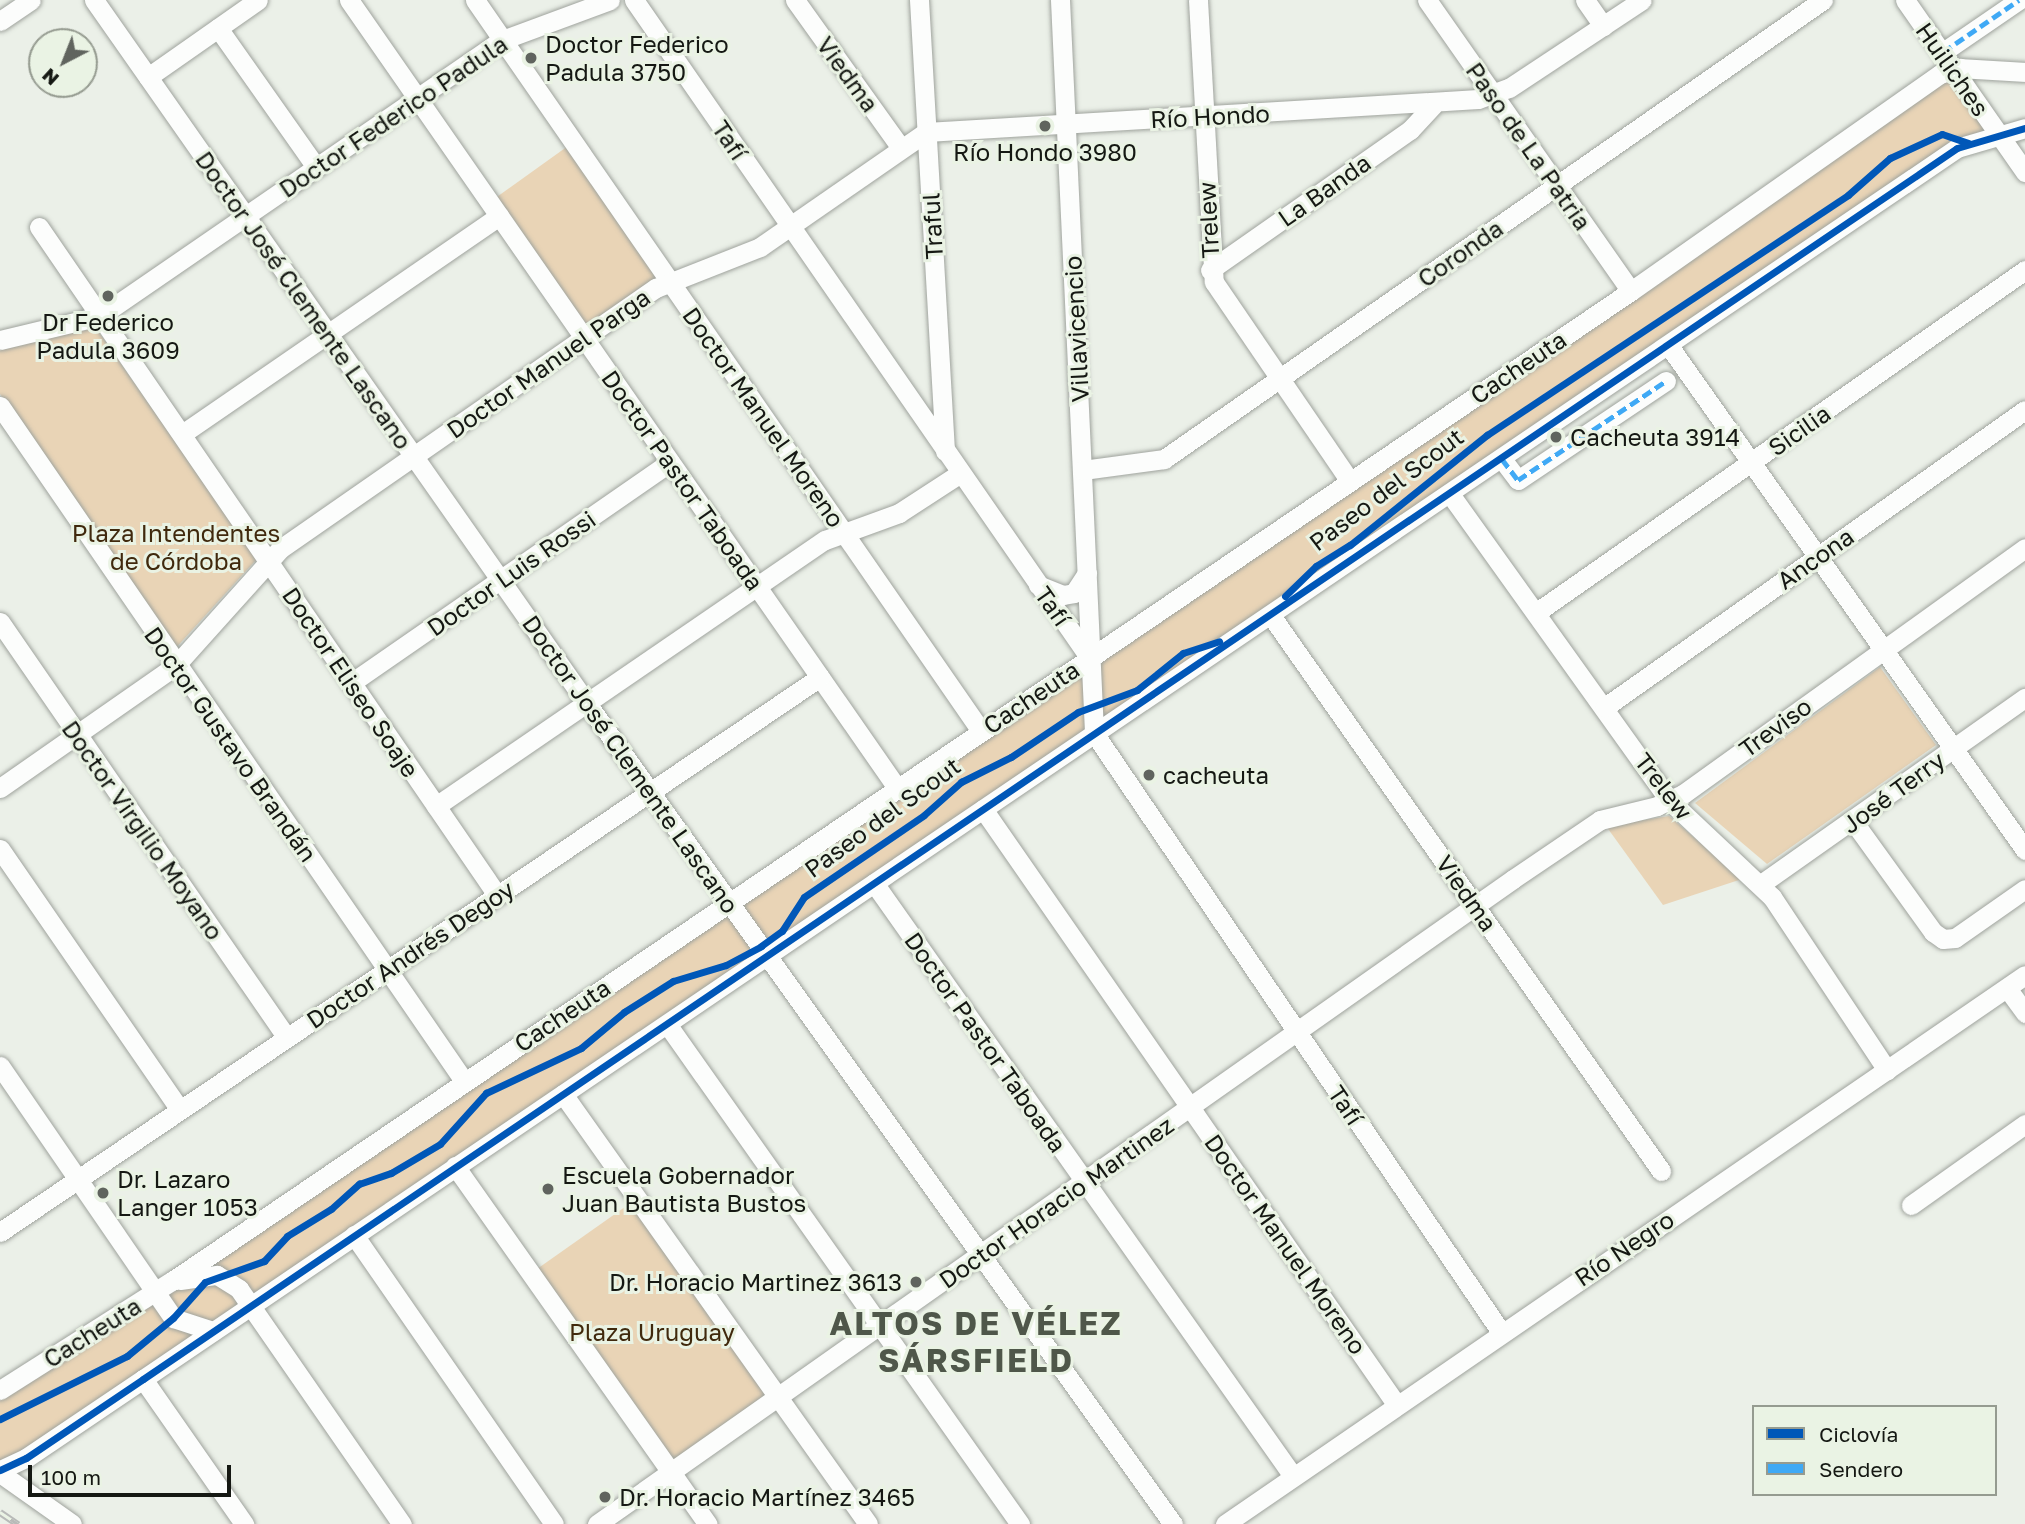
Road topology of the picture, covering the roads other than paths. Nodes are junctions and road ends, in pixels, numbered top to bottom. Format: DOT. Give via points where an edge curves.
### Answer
graph roads {
  1 [pos="31,0"];
  2 [pos="94,0"];
  3 [pos="258,0"];
  4 [pos="349,0"];
  5 [pos="475,0"];
  6 [pos="610,0"];
  7 [pos="634,0"];
  8 [pos="795,0"];
  9 [pos="919,0"];
  10 [pos="1060,0"];
  11 [pos="1198,0"];
  12 [pos="1427,0"];
  13 [pos="1585,0"];
  14 [pos="1642,0"];
  15 [pos="1823,0"];
  16 [pos="1905,0"];
  17 [pos="2018,0"];
  18 [pos="0,21"];
  19 [pos="1603,26"];
  20 [pos="218,28"];
  21 [pos="502,40"];
  22 [pos="1943,51"];
  23 [pos="1954,68"];
  24 [pos="2025,72"];
  25 [pos="148,78"];
  26 [pos="1494,96"];
  27 [pos="416,97"];
  28 [pos="1433,105"];
  29 [pos="1203,116"];
  30 [pos="1066,124"];
  31 [pos="2025,128"];
  32 [pos="926,132"];
  33 [pos="1997,134"];
  34 [pos="901,148"];
  35 [pos="316,167"];
  36 [pos="2025,172"];
  37 [pos="1557,186"];
  38 [pos="246,216"];
  39 [pos="499,216"];
  40 [pos="39,226"];
  41 [pos="790,227"];
  42 [pos="1210,270"];
  43 [pos="2025,270"];
  44 [pos="670,282"];
  45 [pos="1631,291"];
  46 [pos="100,316"];
  47 [pos="329,337"];
  48 [pos="584,338"];
  49 [pos="0,340"];
  50 [pos="1669,346"];
  51 [pos="1279,379"];
  52 [pos="1666,382"];
  53 [pos="0,406"];
  54 [pos="2025,410"];
  55 [pos="182,434"];
  56 [pos="945,452"];
  57 [pos="413,457"];
  58 [pos="1502,459"];
  59 [pos="670,461"];
  60 [pos="1752,463"];
  61 [pos="1083,470"];
  62 [pos="959,474"];
  63 [pos="1350,481"];
  64 [pos="1450,494"];
  65 [pos="844,532"];
  66 [pos="2025,548"];
  67 [pos="1818,556"];
  68 [pos="268,560"];
  69 [pos="1087,573"];
  70 [pos="501,581"];
  71 [pos="1038,585"];
  72 [pos="756,586"];
  73 [pos="1537,612"];
  74 [pos="1272,617"];
  75 [pos="0,622"];
  76 [pos="1883,648"];
  77 [pos="1090,658"];
  78 [pos="176,665"];
  79 [pos="820,677"];
  80 [pos="351,683"];
  81 [pos="2025,698"];
  82 [pos="586,702"];
  83 [pos="1605,707"];
  84 [pos="981,731"];
  85 [pos="1094,733"];
  86 [pos="78,735"];
  87 [pos="1954,749"];
  88 [pos="0,788"];
  89 [pos="897,788"];
  90 [pos="650,792"];
  91 [pos="1670,801"];
  92 [pos="436,806"];
  93 [pos="983,809"];
  94 [pos="1853,821"];
  95 [pos="0,849"];
  96 [pos="2025,850"];
  97 [pos="1513,879"];
  98 [pos="874,883"];
  99 [pos="1761,884"];
  100 [pos="2025,889"];
  101 [pos="497,895"];
  102 [pos="729,902"];
  103 [pos="1476,906"];
  104 [pos="768,955"];
  105 [pos="388,969"];
  106 [pos="2020,980"];
  107 [pos="2025,1013"];
  108 [pos="667,1024"];
  109 [pos="1297,1033"];
  110 [pos="286,1038"];
  111 [pos="0,1066"];
  112 [pos="1887,1070"];
  113 [pos="464,1081"];
  114 [pos="7,1092"];
  115 [pos="563,1094"];
  116 [pos="1191,1107"];
  117 [pos="180,1110"];
  118 [pos="2025,1124"];
  119 [pos="455,1166"];
  120 [pos="1661,1171"];
  121 [pos="78,1179"];
  122 [pos="1085,1182"];
  123 [pos="1911,1205"];
  124 [pos="0,1232"];
  125 [pos="354,1235"];
  126 [pos="982,1254"];
  127 [pos="164,1287"];
  128 [pos="251,1306"];
  129 [pos="880,1325"];
  130 [pos="214,1331"];
  131 [pos="1501,1332"];
  132 [pos="143,1380"];
  133 [pos="0,1390"];
  134 [pos="778,1398"];
  135 [pos="1396,1404"];
  136 [pos="0,1472"];
  137 [pos="671,1472"];
  138 [pos="1293,1476"];
  139 [pos="72,1524"];
  140 [pos="244,1524"];
  141 [pos="402,1524"];
  142 [pos="554,1524"];
  143 [pos="597,1524"];
  144 [pos="708,1524"];
  145 [pos="868,1524"];
  146 [pos="1020,1524"];
  147 [pos="1173,1524"];
  148 [pos="1225,1524"];
  1 -- 18 [label="street"];
  2 -- 25 [label="street, Doctor José Clemente Lascano"];
  3 -- 20 [label="street"];
  4 -- 27 [label="street, Doctor Pastor Taboada"];
  5 -- 21 [label="street, Doctor Manuel Moreno"];
  6 -- 21 [label="street, Doctor Federico Padula"];
  7 -- 41 [label="street, Tafí"];
  8 -- 34 [label="street, Viedma"];
  9 -- 32 [label="street, Traful"];
  10 -- 30 [label="street, Villavicencio"];
  11 -- 29 [label="street, Trelew"];
  12 -- 26 [label="street, Paso de La Patria"];
  13 -- 19 [label="street"];
  14 -- 19 [label="street"];
  15 -- 37 [label="street, Coronda"];
  16 -- 22 [label="street, Huiliches"];
  17 -- 22 [label="street"];
  19 -- 26 [label="street"];
  20 -- 25 [label="street"];
  20 -- 35 [label="street"];
  21 -- 27 [label="street, Doctor Federico Padula"];
  21 -- 44 [label="street, Doctor Manuel Moreno"];
  22 -- 23 [label="street, Huiliches"];
  23 -- 24 [label="street"];
  23 -- 33 [label="street, Huiliches"];
  23 -- 45 [label="street, Cacheuta"];
  25 -- 38 [label="street, Doctor José Clemente Lascano"];
  26 -- 28 [label="street, Río Hondo"];
  26 -- 37 [label="street, Paso de La Patria"];
  27 -- 35 [label="street, Doctor Federico Padula"];
  27 -- 39 [label="street, Doctor Pastor Taboada"];
  28 -- 29 [label="street, Río Hondo"];
  28 -- 42 [label="street, La Banda" via="1410,130"];
  29 -- 30 [label="street, Río Hondo"];
  29 -- 42 [label="street, Trelew"];
  30 -- 32 [label="street, Río Hondo"];
  30 -- 61 [label="street, Villavicencio"];
  31 -- 33 [label="street" via="2015,134"];
  32 -- 34 [label="street, Doctor Manuel Parga"];
  32 -- 56 [label="street, Traful"];
  33 -- 36 [label="street, Huiliches"];
  33 -- 50 [label="street" via="1957,148"];
  34 -- 41 [label="street, Doctor Manuel Parga"];
  35 -- 38 [label="street, Doctor Federico Padula"];
  37 -- 45 [label="street, Paso de La Patria"];
  37 -- 51 [label="street, Coronda"];
  38 -- 46 [label="street, Doctor Federico Padula"];
  38 -- 47 [label="street, Doctor José Clemente Lascano"];
  39 -- 47 [label="street"];
  39 -- 48 [label="street, Doctor Pastor Taboada"];
  40 -- 46 [label="street, Doctor Eliseo Soaje"];
  41 -- 44 [label="street, Doctor Manuel Parga" via="744,254"];
  41 -- 56 [label="street, Tafí"];
  42 -- 51 [label="street, Trelew"];
  43 -- 60 [label="street, Sicilia"];
  44 -- 48 [label="street, Doctor Manuel Parga"];
  44 -- 65 [label="street, Doctor Manuel Moreno"];
  45 -- 63 [label="street, Cacheuta"];
  46 -- 49 [label="street, Doctor Federico Padula"];
  46 -- 55 [label="street, Doctor Eliseo Soaje"];
  47 -- 55 [label="street"];
  47 -- 57 [label="street, Doctor José Clemente Lascano"];
  48 -- 57 [label="street, Doctor Manuel Parga"];
  48 -- 59 [label="street, Doctor Pastor Taboada"];
  50 -- 58 [label="street"];
  50 -- 60 [label="street"];
  51 -- 61 [label="street, Coronda" via="1156,463"];
  51 -- 63 [label="street, Trelew"];
  52 -- 58 [label="street" via="1518,480"];
  53 -- 78 [label="street, Doctor Gustavo Brandán"];
  54 -- 67 [label="street, Ancona"];
  55 -- 68 [label="street, Doctor Eliseo Soaje"];
  56 -- 62 [label="street, Tafí"];
  57 -- 68 [label="street, Doctor Manuel Parga"];
  57 -- 70 [label="street, Doctor José Clemente Lascano"];
  58 -- 64 [label="street"];
  59 -- 70 [label="street, Doctor Luis Rossi"];
  59 -- 72 [label="street, Doctor Pastor Taboada"];
  60 -- 67 [label="street"];
  60 -- 73 [label="street, Sicilia"];
  61 -- 69 [label="street, Villavicencio"];
  62 -- 65 [label="street" via="899,513"];
  62 -- 71 [label="street, Tafí"];
  63 -- 77 [label="street, Cacheuta"];
  64 -- 73 [label="street, Trelew"];
  64 -- 74 [label="street"];
  65 -- 72 [label="street"];
  65 -- 84 [label="street, Doctor Manuel Moreno"];
  66 -- 76 [label="street, Treviso"];
  67 -- 76 [label="street"];
  67 -- 83 [label="street, Ancona"];
  68 -- 78 [label="street, Doctor Manuel Parga"];
  68 -- 80 [label="street, Doctor Eliseo Soaje"];
  69 -- 71 [label="street" via="1073,593 1063,595"];
  69 -- 77 [label="street, Villavicencio"];
  70 -- 80 [label="street, Doctor Luis Rossi"];
  70 -- 82 [label="street, Doctor José Clemente Lascano"];
  71 -- 77 [label="street, Tafí"];
  72 -- 79 [label="street, Doctor Pastor Taboada"];
  72 -- 82 [label="street"];
  73 -- 83 [label="street, Trelew"];
  74 -- 85 [label="street"];
  74 -- 103 [label="street, Viedma"];
  75 -- 86 [label="street, Doctor Virgilio Moyano"];
  76 -- 87 [label="street"];
  76 -- 91 [label="street, Treviso"];
  77 -- 84 [label="street, Cacheuta"];
  77 -- 85 [label="street"];
  78 -- 86 [label="street, Doctor Manuel Parga"];
  78 -- 105 [label="street, Doctor Gustavo Brandán"];
  79 -- 89 [label="street, Doctor Pastor Taboada"];
  79 -- 90 [label="street, Doctor Andrés Degoy"];
  80 -- 92 [label="street, Doctor Eliseo Soaje"];
  81 -- 87 [label="street, José Terry"];
  82 -- 90 [label="street, Doctor José Clemente Lascano"];
  82 -- 92 [label="street"];
  83 -- 91 [label="street, Trelew"];
  84 -- 89 [label="street, Cacheuta"];
  85 -- 93 [label="street"];
  85 -- 109 [label="street, Tafí"];
  86 -- 88 [label="street, Doctor Manuel Parga"];
  86 -- 110 [label="street, Doctor Virgilio Moyano"];
  87 -- 94 [label="street, José Terry"];
  87 -- 96 [label="street"];
  89 -- 102 [label="street, Cacheuta"];
  90 -- 101 [label="street, Doctor Andrés Degoy"];
  90 -- 102 [label="street, Doctor José Clemente Lascano"];
  91 -- 97 [label="street, Treviso" via="1600,820"];
  91 -- 99 [label="street, Trelew"];
  92 -- 101 [label="street, Doctor Eliseo Soaje"];
  93 -- 98 [label="street"];
  93 -- 116 [label="street, Doctor Manuel Moreno"];
  94 -- 99 [label="street, José Terry"];
  94 -- 100 [label="street" via="1933,932 1943,939 1955,939"];
  95 -- 117 [label="street"];
  97 -- 103 [label="street, Doctor Horacio Martinez"];
  98 -- 104 [label="street"];
  98 -- 122 [label="street, Doctor Pastor Taboada"];
  99 -- 112 [label="street, Trelew"];
  101 -- 105 [label="street, Doctor Andrés Degoy"];
  102 -- 104 [label="street, Doctor José Clemente Lascano"];
  102 -- 113 [label="street, Cacheuta"];
  103 -- 109 [label="street, Doctor Horacio Martinez"];
  103 -- 120 [label="street, Viedma"];
  104 -- 108 [label="street"];
  104 -- 126 [label="street, Doctor José Clemente Lascano"];
  105 -- 110 [label="street, Doctor Andrés Degoy"];
  105 -- 113 [label="street, Doctor Gustavo Brandán"];
  106 -- 107 [label="street"];
  106 -- 112 [label="street, Río Negro"];
  108 -- 115 [label="street"];
  108 -- 129 [label="street"];
  109 -- 116 [label="street, Doctor Horacio Martinez"];
  109 -- 131 [label="street, Tafí"];
  110 -- 117 [label="street, Doctor Andrés Degoy"];
  111 -- 114 [label="street"];
  112 -- 131 [label="street, Río Negro"];
  113 -- 127 [label="street, Cacheuta"];
  114 -- 121 [label="street"];
  115 -- 119 [label="street"];
  115 -- 134 [label="street"];
  116 -- 122 [label="street, Doctor Horacio Martinez"];
  116 -- 135 [label="street, Doctor Manuel Moreno"];
  117 -- 121 [label="street, Doctor Andrés Degoy"];
  118 -- 123 [label="street"];
  119 -- 125 [label="street"];
  119 -- 137 [label="street"];
  121 -- 124 [label="street, Doctor Andrés Degoy"];
  121 -- 127 [label="street"];
  122 -- 126 [label="street, Doctor Horacio Martinez"];
  122 -- 138 [label="street, Doctor Pastor Taboada"];
  125 -- 128 [label="street"];
  125 -- 142 [label="street"];
  126 -- 129 [label="street, Doctor Horacio Martinez"];
  126 -- 147 [label="street, Doctor José Clemente Lascano"];
  127 -- 128 [label="street" via="217,1275 239,1289"];
  127 -- 130 [label="street" via="178,1322"];
  127 -- 133 [label="street, Cacheuta"];
  128 -- 130 [label="street"];
  128 -- 141 [label="street"];
  129 -- 134 [label="street, Doctor Horacio Martinez"];
  129 -- 146 [label="street"];
  130 -- 132 [label="street"];
  131 -- 135 [label="street, Río Negro"];
  132 -- 136 [label="street"];
  132 -- 140 [label="street"];
  134 -- 137 [label="street, Doctor Horacio Martinez"];
  134 -- 145 [label="street"];
  135 -- 138 [label="street, Río Negro"];
  136 -- 139 [label="street"];
  137 -- 143 [label="street, Doctor Horacio Martinez"];
  137 -- 144 [label="street"];
  138 -- 148 [label="street, Río Negro"];
}
